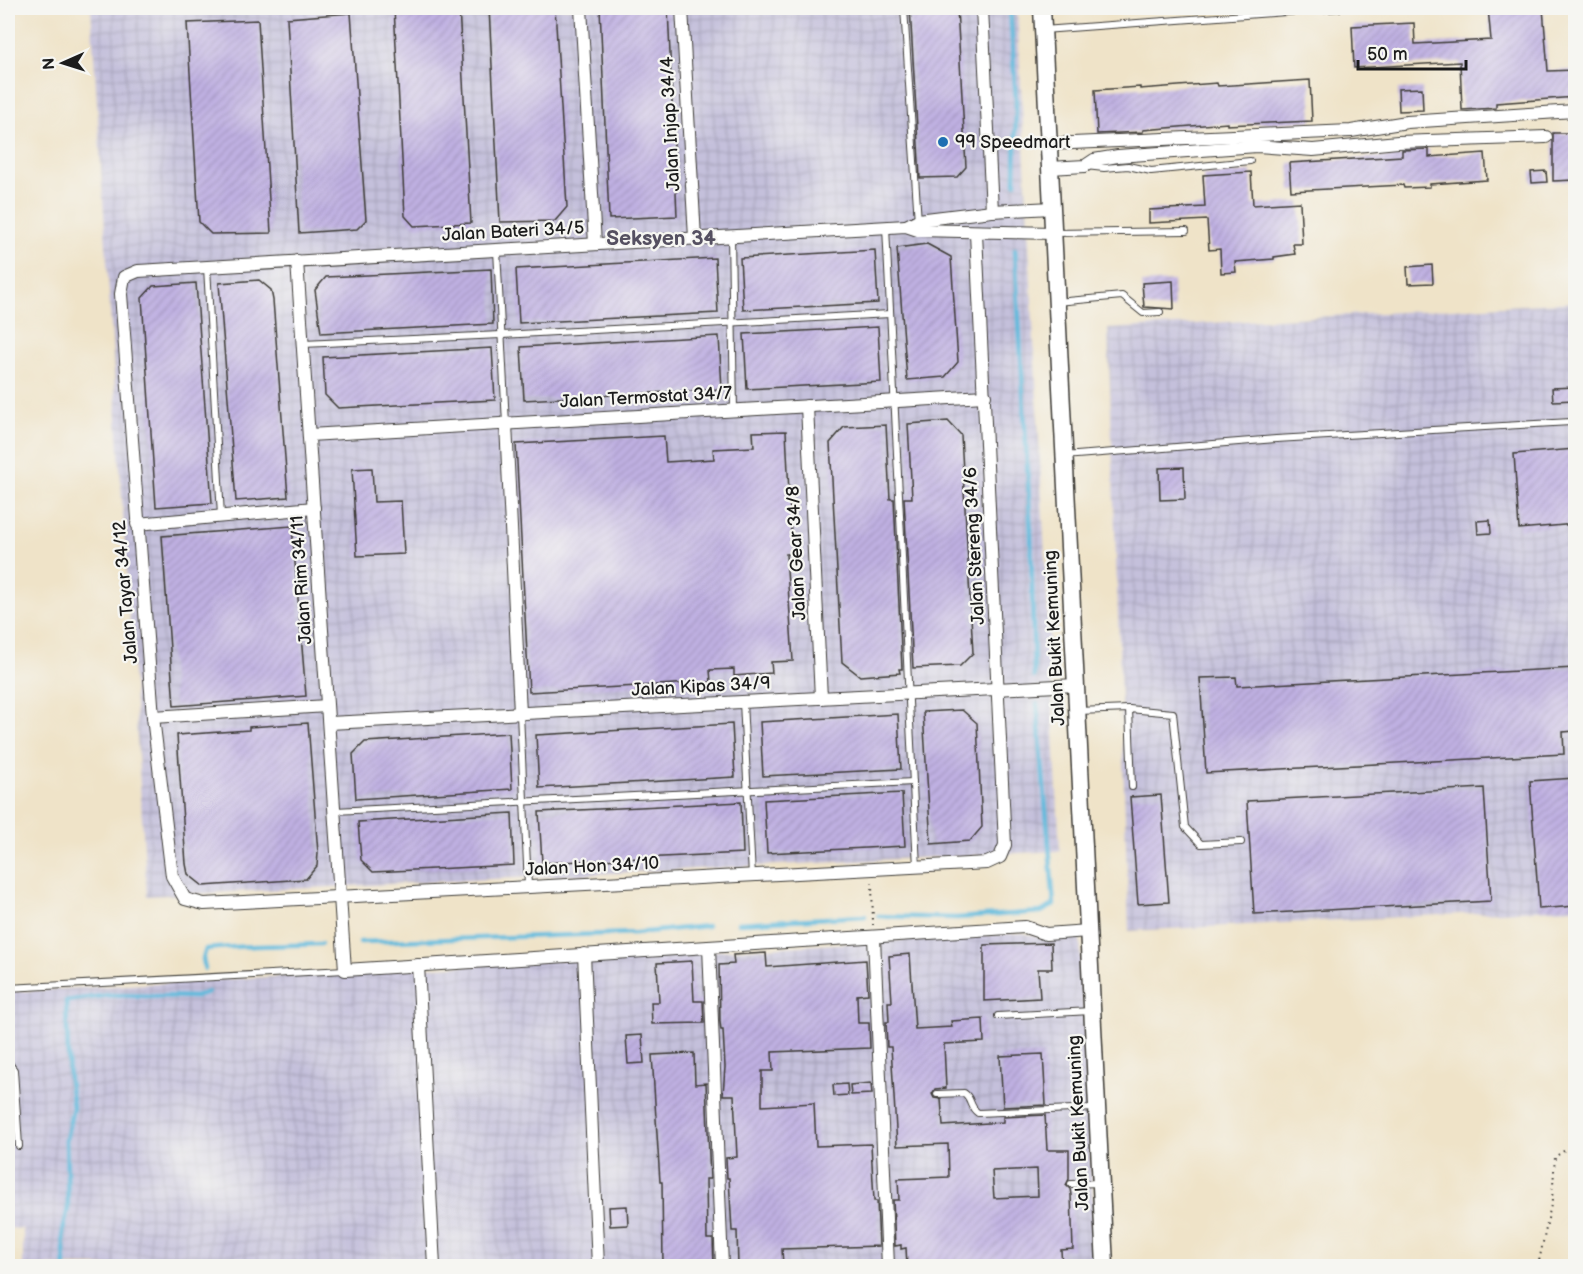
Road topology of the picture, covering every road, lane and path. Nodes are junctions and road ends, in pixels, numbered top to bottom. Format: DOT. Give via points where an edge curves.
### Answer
graph roads {
  1 [pos="581,8"];
  2 [pos="682,8"];
  3 [pos="904,8"];
  4 [pos="982,8"];
  5 [pos="1042,8"];
  6 [pos="1340,8"];
  7 [pos="1043,30"];
  8 [pos="1574,111"];
  9 [pos="1546,137"];
  10 [pos="1049,144"];
  11 [pos="1250,161"];
  12 [pos="1085,166"];
  13 [pos="1050,168"];
  14 [pos="1052,208"];
  15 [pos="992,211"];
  16 [pos="914,226"];
  17 [pos="886,227"];
  18 [pos="1186,231"];
  19 [pos="976,233"];
  20 [pos="1053,233"];
  21 [pos="731,236"];
  22 [pos="695,238"];
  23 [pos="595,244"];
  24 [pos="497,249"];
  25 [pos="297,261"];
  26 [pos="207,266"];
  27 [pos="124,277"];
  28 [pos="1056,302"];
  29 [pos="1160,312"];
  30 [pos="890,314"];
  31 [pos="732,322"];
  32 [pos="501,336"];
  33 [pos="303,344"];
  34 [pos="985,396"];
  35 [pos="894,401"];
  36 [pos="807,406"];
  37 [pos="734,410"];
  38 [pos="506,424"];
  39 [pos="1575,428"];
  40 [pos="309,435"];
  41 [pos="1064,456"];
  42 [pos="314,508"];
  43 [pos="221,516"];
  44 [pos="137,524"];
  45 [pos="1076,686"];
  46 [pos="999,689"];
  47 [pos="909,694"];
  48 [pos="821,698"];
  49 [pos="743,702"];
  50 [pos="327,706"];
  51 [pos="1129,709"];
  52 [pos="1077,711"];
  53 [pos="520,713"];
  54 [pos="153,717"];
  55 [pos="329,723"];
  56 [pos="913,782"];
  57 [pos="1132,787"];
  58 [pos="748,791"];
  59 [pos="524,800"];
  60 [pos="335,811"];
  61 [pos="1241,842"];
  62 [pos="1000,856"];
  63 [pos="917,868"];
  64 [pos="871,870"];
  65 [pos="752,876"];
  66 [pos="528,887"];
  67 [pos="341,897"];
  68 [pos="185,899"];
  69 [pos="1088,931"];
  70 [pos="874,937"];
  71 [pos="709,947"];
  72 [pos="584,954"];
  73 [pos="418,965"];
  74 [pos="345,970"];
  75 [pos="8,988"];
  76 [pos="1092,1011"];
  77 [pos="998,1016"];
  78 [pos="8,1062"];
  79 [pos="937,1094"];
  80 [pos="1097,1108"];
  81 [pos="19,1146"];
  82 [pos="1575,1148"];
  83 [pos="1101,1183"];
  84 [pos="1071,1184"];
  85 [pos="434,1266"];
  86 [pos="598,1266"];
  87 [pos="722,1266"];
  88 [pos="888,1266"];
  89 [pos="1105,1266"];
  90 [pos="1538,1266"];
  1 -- 23 [label="street"];
  2 -- 22 [label="street, Jalan Injap 34/4"];
  3 -- 16 [label="lane"];
  4 -- 15 [label="street"];
  5 -- 7 [label="main road, Jalan Bukit Kemuning"];
  6 -- 7 [label="lane"];
  7 -- 10 [label="main road, Jalan Bukit Kemuning"];
  8 -- 10 [label="street" via="1407,122 1351,131"];
  9 -- 12 [label="street" via="1398,142 1313,150 1257,146 1118,156 1094,160"];
  10 -- 13 [label="main road, Jalan Bukit Kemuning"];
  11 -- 12 [label="lane" via="1151,171 1128,166"];
  12 -- 13 [label="street"];
  13 -- 14 [label="main road, Jalan Bukit Kemuning"];
  14 -- 15 [label="street"];
  14 -- 20 [label="main road, Jalan Bukit Kemuning"];
  15 -- 16 [label="street"];
  16 -- 17 [label="street, Jalan Bateri 34/5"];
  16 -- 19 [label="street"];
  17 -- 21 [label="street, Jalan Bateri 34/5"];
  17 -- 30 [label="lane"];
  18 -- 20 [label="lane"];
  19 -- 20 [label="street"];
  19 -- 34 [label="street, Jalan Stereng 34/6"];
  20 -- 28 [label="main road, Jalan Bukit Kemuning"];
  21 -- 22 [label="street, Jalan Bateri 34/5"];
  21 -- 31 [label="lane"];
  22 -- 23 [label="street, Jalan Bateri 34/5"];
  23 -- 24 [label="street, Jalan Bateri 34/5"];
  24 -- 25 [label="street, Jalan Bateri 34/5"];
  24 -- 32 [label="lane"];
  25 -- 26 [label="street, Jalan Bateri 34/5"];
  25 -- 33 [label="street, Jalan Rim 34/11"];
  26 -- 27 [label="street, Jalan Bateri 34/5" via="138,270"];
  26 -- 43 [label="lane"];
  27 -- 44 [label="street, Jalan Tayar 34/12" via="121,294"];
  28 -- 29 [label="lane" via="1122,296 1143,313"];
  28 -- 41 [label="main road, Jalan Bukit Kemuning"];
  30 -- 31 [label="lane"];
  30 -- 35 [label="lane"];
  31 -- 32 [label="lane"];
  31 -- 37 [label="lane"];
  32 -- 33 [label="lane"];
  32 -- 38 [label="lane"];
  33 -- 40 [label="street, Jalan Rim 34/11"];
  34 -- 35 [label="street, Jalan Termostat 34/7"];
  34 -- 46 [label="street, Jalan Stereng 34/6"];
  35 -- 36 [label="street, Jalan Termostat 34/7"];
  35 -- 47 [label="lane"];
  36 -- 37 [label="street, Jalan Termostat 34/7"];
  36 -- 48 [label="street, Jalan Gear 34/8"];
  37 -- 38 [label="street, Jalan Termostat 34/7"];
  38 -- 40 [label="street, Jalan Termostat 34/7"];
  38 -- 53 [label="street"];
  39 -- 41 [label="lane" via="1571,422"];
  40 -- 42 [label="street, Jalan Rim 34/11"];
  41 -- 45 [label="main road, Jalan Bukit Kemuning"];
  42 -- 43 [label="street"];
  42 -- 50 [label="street, Jalan Rim 34/11"];
  43 -- 44 [label="street"];
  44 -- 54 [label="street, Jalan Tayar 34/12"];
  45 -- 46 [label="street, Jalan Kipas 34/9"];
  45 -- 52 [label="main road, Jalan Bukit Kemuning"];
  46 -- 47 [label="street, Jalan Kipas 34/9"];
  46 -- 62 [label="street, Jalan Stereng 34/6" via="1005,845"];
  47 -- 48 [label="street, Jalan Kipas 34/9"];
  47 -- 56 [label="lane"];
  48 -- 49 [label="street, Jalan Kipas 34/9"];
  49 -- 53 [label="street, Jalan Kipas 34/9"];
  49 -- 58 [label="lane"];
  50 -- 54 [label="street"];
  50 -- 55 [label="street, Jalan Rim 34/11"];
  51 -- 52 [label="lane"];
  51 -- 57 [label="lane"];
  51 -- 61 [label="lane" via="1173,713 1185,827 1201,844"];
  52 -- 69 [label="main road, Jalan Bukit Kemuning"];
  53 -- 55 [label="street, Jalan Kipas 34/9"];
  53 -- 59 [label="lane"];
  54 -- 68 [label="street, Jalan Tayar 34/12" via="172,876"];
  55 -- 60 [label="street, Jalan Rim 34/11"];
  56 -- 58 [label="lane"];
  56 -- 63 [label="lane"];
  58 -- 59 [label="lane"];
  58 -- 65 [label="lane"];
  59 -- 60 [label="lane"];
  59 -- 66 [label="lane"];
  60 -- 67 [label="street, Jalan Rim 34/11"];
  62 -- 63 [label="street, Jalan Hon 34/10" via="987,863"];
  63 -- 64 [label="street, Jalan Hon 34/10"];
  64 -- 65 [label="street, Jalan Hon 34/10"];
  64 -- 70 [label="path"];
  65 -- 66 [label="street, Jalan Hon 34/10"];
  66 -- 67 [label="street, Jalan Hon 34/10"];
  67 -- 68 [label="street, Jalan Hon 34/10" via="204,904"];
  67 -- 74 [label="street, Jalan Rim 34/11"];
  69 -- 70 [label="street" via="1046,934 1025,927"];
  69 -- 76 [label="main road, Jalan Bukit Kemuning"];
  70 -- 71 [label="street"];
  70 -- 88 [label="street"];
  71 -- 72 [label="street"];
  71 -- 87 [label="street"];
  72 -- 73 [label="street"];
  72 -- 86 [label="street"];
  73 -- 74 [label="street"];
  73 -- 85 [label="street"];
  74 -- 75 [label="lane"];
  76 -- 77 [label="lane"];
  76 -- 80 [label="main road, Jalan Bukit Kemuning"];
  78 -- 81 [label="lane" via="14,1070"];
  79 -- 80 [label="lane" via="964,1093 978,1113"];
  80 -- 83 [label="main road, Jalan Bukit Kemuning"];
  82 -- 90 [label="path" via="1555,1157 1552,1200"];
  83 -- 84 [label="lane"];
  83 -- 89 [label="main road, Jalan Bukit Kemuning"];
}
